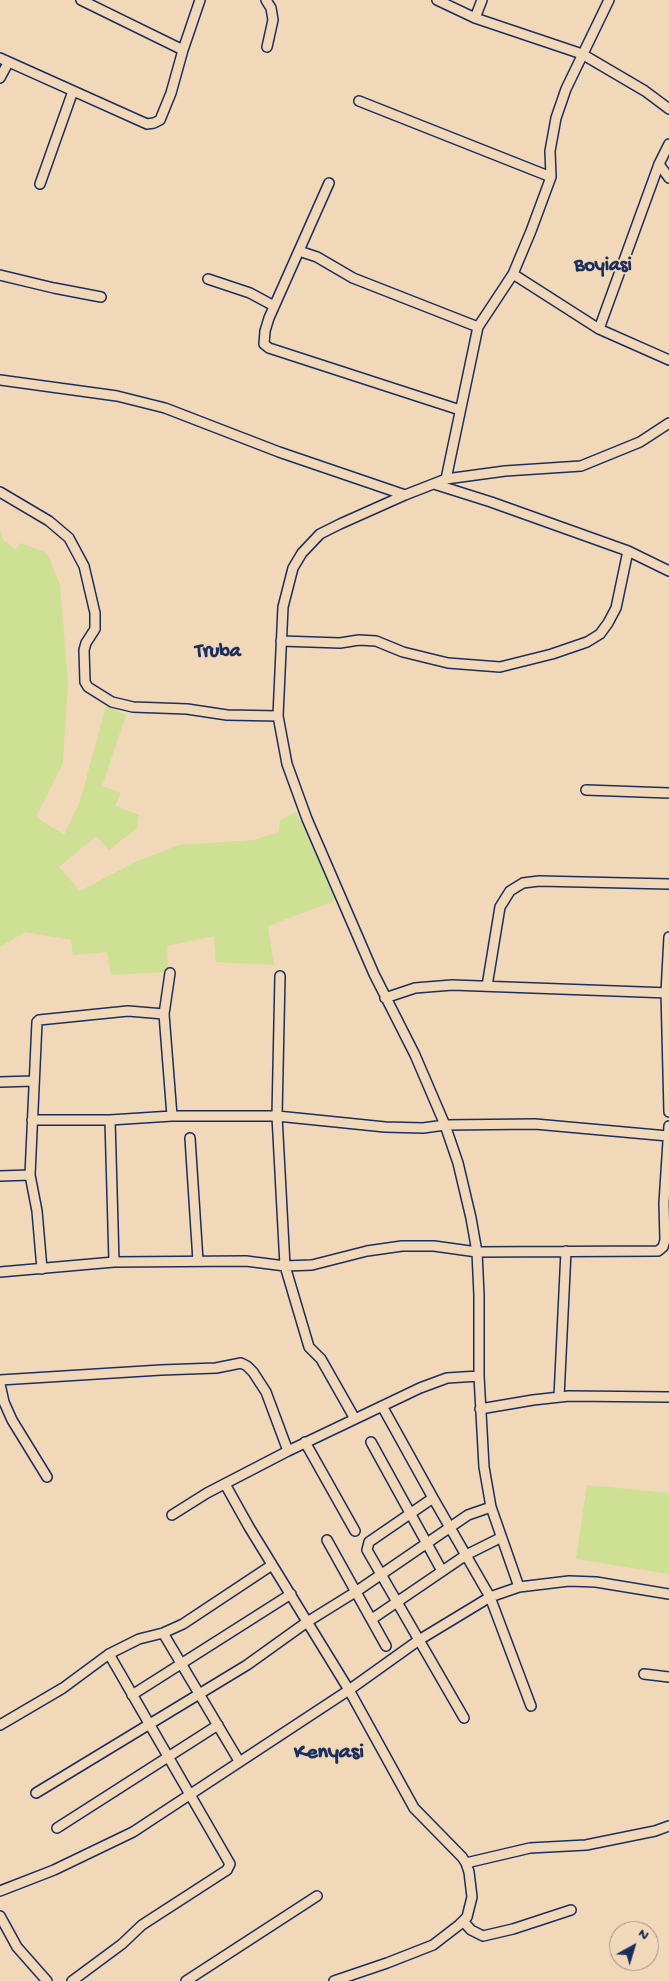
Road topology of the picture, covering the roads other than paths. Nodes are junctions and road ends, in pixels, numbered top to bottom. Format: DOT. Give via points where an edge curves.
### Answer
graph roads {
  1 [pos="81,0"];
  2 [pos="200,0"];
  3 [pos="266,0"];
  4 [pos="438,0"];
  5 [pos="482,0"];
  6 [pos="610,0"];
  7 [pos="475,18"];
  8 [pos="267,47"];
  9 [pos="183,50"];
  10 [pos="582,54"];
  11 [pos="4,61"];
  12 [pos="0,78"];
  13 [pos="73,91"];
  14 [pos="359,101"];
  15 [pos="669,109"];
  16 [pos="669,144"];
  17 [pos="659,164"];
  18 [pos="551,177"];
  19 [pos="669,178"];
  20 [pos="329,183"];
  21 [pos="40,184"];
  22 [pos="299,252"];
  23 [pos="512,274"];
  24 [pos="0,275"];
  25 [pos="208,279"];
  26 [pos="101,297"];
  27 [pos="274,306"];
  28 [pos="478,327"];
  29 [pos="599,329"];
  30 [pos="669,360"];
  31 [pos="0,380"];
  32 [pos="460,410"];
  33 [pos="669,423"];
  34 [pos="446,479"];
  35 [pos="434,484"];
  36 [pos="0,492"];
  37 [pos="405,495"];
  38 [pos="628,551"];
  39 [pos="669,571"];
  40 [pos="281,641"];
  41 [pos="278,716"];
  42 [pos="586,790"];
  43 [pos="669,793"];
  44 [pos="669,884"];
  45 [pos="669,937"];
  46 [pos="170,973"];
  47 [pos="280,976"];
  48 [pos="487,986"];
  49 [pos="668,992"];
  50 [pos="386,998"];
  51 [pos="164,1014"];
  52 [pos="33,1081"];
  53 [pos="0,1082"];
  54 [pos="669,1112"];
  55 [pos="172,1116"];
  56 [pos="276,1116"];
  57 [pos="32,1120"];
  58 [pos="110,1120"];
  59 [pos="445,1125"];
  60 [pos="669,1126"];
  61 [pos="668,1136"];
  62 [pos="190,1138"];
  63 [pos="30,1175"];
  64 [pos="0,1176"];
  65 [pos="566,1251"];
  66 [pos="658,1251"];
  67 [pos="477,1252"];
  68 [pos="669,1254"];
  69 [pos="198,1261"];
  70 [pos="114,1262"];
  71 [pos="286,1266"];
  72 [pos="42,1269"];
  73 [pos="0,1272"];
  74 [pos="479,1376"];
  75 [pos="0,1380"];
  76 [pos="0,1384"];
  77 [pos="559,1397"];
  78 [pos="669,1397"];
  79 [pos="382,1406"];
  80 [pos="480,1409"];
  81 [pos="355,1420"];
  82 [pos="305,1442"];
  83 [pos="371,1442"];
  84 [pos="288,1451"];
  85 [pos="47,1477"];
  86 [pos="225,1484"];
  87 [pos="433,1498"];
  88 [pos="491,1507"];
  89 [pos="410,1514"];
  90 [pos="172,1515"];
  91 [pos="450,1527"];
  92 [pos="355,1532"];
  93 [pos="500,1538"];
  94 [pos="327,1540"];
  95 [pos="426,1543"];
  96 [pos="466,1555"];
  97 [pos="272,1565"];
  98 [pos="442,1571"];
  99 [pos="380,1575"];
  100 [pos="519,1587"];
  101 [pos="356,1591"];
  102 [pos="291,1594"];
  103 [pos="669,1594"];
  104 [pos="490,1597"];
  105 [pos="396,1602"];
  106 [pos="372,1619"];
  107 [pos="307,1622"];
  108 [pos="163,1633"];
  109 [pos="419,1640"];
  110 [pos="386,1646"];
  111 [pos="109,1654"];
  112 [pos="182,1664"];
  113 [pos="644,1674"];
  114 [pos="669,1677"];
  115 [pos="349,1690"];
  116 [pos="200,1694"];
  117 [pos="132,1695"];
  118 [pos="531,1706"];
  119 [pos="464,1718"];
  120 [pos="149,1724"];
  121 [pos="218,1724"];
  122 [pos="0,1725"];
  123 [pos="168,1755"];
  124 [pos="239,1760"];
  125 [pos="36,1793"];
  126 [pos="190,1794"];
  127 [pos="669,1826"];
  128 [pos="57,1828"];
  129 [pos="466,1863"];
  130 [pos="0,1890"];
  131 [pos="317,1896"];
  132 [pos="571,1910"];
  133 [pos="0,1916"];
  134 [pos="463,1921"];
  135 [pos="47,1981"];
  136 [pos="72,1981"];
  137 [pos="186,1981"];
  138 [pos="334,1981"];
  1 -- 9 [label="street"];
  2 -- 9 [label="street"];
  3 -- 8 [label="street" via="273,20"];
  4 -- 7 [label="street"];
  5 -- 7 [label="street"];
  6 -- 10 [label="street"];
  7 -- 10 [label="street"];
  9 -- 13 [label="street" via="171,93 160,120 154,123 148,124"];
  10 -- 15 [label="street"];
  10 -- 18 [label="street" via="556,118 550,151"];
  11 -- 12 [label="street"];
  11 -- 13 [label="street"];
  13 -- 21 [label="street"];
  14 -- 18 [label="street"];
  16 -- 17 [label="street"];
  17 -- 19 [label="street"];
  17 -- 29 [label="street"];
  18 -- 23 [label="street"];
  20 -- 22 [label="street"];
  22 -- 27 [label="street"];
  22 -- 28 [label="street" via="317,257 353,278"];
  23 -- 28 [label="street"];
  23 -- 29 [label="street"];
  24 -- 26 [label="street"];
  25 -- 27 [label="street" via="250,293"];
  27 -- 32 [label="street" via="265,331 264,344 269,348"];
  28 -- 32 [label="street"];
  29 -- 30 [label="street"];
  31 -- 37 [label="street" via="117,396 165,408 279,452"];
  32 -- 34 [label="street"];
  33 -- 34 [label="street" via="640,442 581,466"];
  34 -- 35 [label="street"];
  35 -- 37 [label="street"];
  35 -- 38 [label="street"];
  36 -- 41 [label="street" via="49,521 69,538 84,566 95,613 95,630 84,650 88,687 112,702 133,707"];
  37 -- 40 [label="street" via="320,534 310,543 294,568 287,588"];
  38 -- 39 [label="street"];
  38 -- 40 [label="street" via="616,608 600,634 552,654 500,667 448,663 403,652 376,641"];
  40 -- 41 [label="street"];
  41 -- 50 [label="street" via="297,794"];
  42 -- 43 [label="street"];
  44 -- 48 [label="street" via="523,883 510,891 500,906"];
  45 -- 49 [label="street"];
  46 -- 51 [label="street"];
  47 -- 56 [label="street"];
  48 -- 49 [label="street"];
  48 -- 50 [label="street" via="415,988"];
  49 -- 54 [label="street"];
  50 -- 59 [label="street"];
  51 -- 52 [label="street" via="128,1012 40,1020 36,1027"];
  51 -- 55 [label="street"];
  52 -- 53 [label="street"];
  52 -- 57 [label="street"];
  55 -- 56 [label="street"];
  55 -- 58 [label="street"];
  56 -- 59 [label="street" via="385,1127"];
  56 -- 71 [label="street"];
  57 -- 58 [label="street"];
  57 -- 63 [label="street"];
  58 -- 70 [label="street"];
  59 -- 61 [label="street" via="535,1124"];
  59 -- 67 [label="street" via="458,1163"];
  60 -- 61 [label="street"];
  61 -- 66 [label="street" via="665,1240"];
  62 -- 69 [label="street"];
  63 -- 64 [label="street"];
  63 -- 72 [label="street" via="37,1210"];
  65 -- 66 [label="street"];
  65 -- 67 [label="street"];
  65 -- 77 [label="street"];
  66 -- 68 [label="street"];
  67 -- 71 [label="street" via="434,1246 402,1246 312,1265"];
  67 -- 74 [label="street"];
  69 -- 70 [label="street"];
  69 -- 71 [label="street" via="246,1261"];
  70 -- 72 [label="street"];
  71 -- 81 [label="street" via="309,1346 321,1359"];
  72 -- 73 [label="street"];
  74 -- 79 [label="street" via="447,1378"];
  74 -- 80 [label="street"];
  75 -- 84 [label="street" via="240,1364 253,1372 266,1392"];
  76 -- 85 [label="street" via="12,1420"];
  77 -- 78 [label="street"];
  77 -- 80 [label="street"];
  79 -- 81 [label="street"];
  79 -- 87 [label="street"];
  80 -- 88 [label="street"];
  81 -- 82 [label="street"];
  82 -- 84 [label="street"];
  82 -- 92 [label="street"];
  83 -- 89 [label="street"];
  84 -- 86 [label="street"];
  86 -- 90 [label="street"];
  86 -- 97 [label="street"];
  87 -- 89 [label="street"];
  87 -- 91 [label="street"];
  88 -- 91 [label="street"];
  88 -- 93 [label="street"];
  89 -- 95 [label="street"];
  89 -- 99 [label="street" via="367,1546 366,1550"];
  91 -- 95 [label="street"];
  91 -- 96 [label="street"];
  93 -- 96 [label="street"];
  93 -- 100 [label="street"];
  94 -- 101 [label="street"];
  95 -- 98 [label="street"];
  95 -- 99 [label="street"];
  96 -- 98 [label="street"];
  96 -- 104 [label="street"];
  97 -- 102 [label="street"];
  97 -- 108 [label="street" via="183,1624"];
  98 -- 105 [label="street"];
  99 -- 101 [label="street"];
  99 -- 105 [label="street"];
  100 -- 103 [label="street" via="596,1582"];
  100 -- 104 [label="street"];
  101 -- 106 [label="street"];
  101 -- 107 [label="street"];
  102 -- 107 [label="street"];
  102 -- 112 [label="street"];
  104 -- 109 [label="street"];
  104 -- 118 [label="street"];
  105 -- 106 [label="street"];
  105 -- 109 [label="street"];
  106 -- 110 [label="street"];
  107 -- 115 [label="street"];
  107 -- 116 [label="street"];
  108 -- 111 [label="street" via="139,1638"];
  108 -- 112 [label="street"];
  109 -- 115 [label="street"];
  109 -- 119 [label="street"];
  111 -- 117 [label="street"];
  111 -- 122 [label="street" via="63,1688"];
  112 -- 116 [label="street"];
  112 -- 117 [label="street"];
  113 -- 114 [label="street"];
  115 -- 124 [label="street"];
  115 -- 129 [label="street" via="414,1808"];
  116 -- 120 [label="street"];
  116 -- 121 [label="street"];
  117 -- 120 [label="street"];
  120 -- 123 [label="street"];
  120 -- 125 [label="street"];
  121 -- 123 [label="street"];
  121 -- 124 [label="street"];
  123 -- 126 [label="street"];
  123 -- 128 [label="street"];
  124 -- 126 [label="street"];
  126 -- 130 [label="street" via="134,1832 62,1866"];
  126 -- 136 [label="street" via="230,1864 229,1868 142,1925"];
  127 -- 129 [label="street" via="586,1845 530,1848"];
  129 -- 134 [label="street" via="472,1897 468,1917"];
  131 -- 137 [label="street"];
  132 -- 134 [label="street" via="483,1936 470,1930"];
  133 -- 135 [label="street" via="17,1947"];
  134 -- 138 [label="street" via="433,1944"];
}
